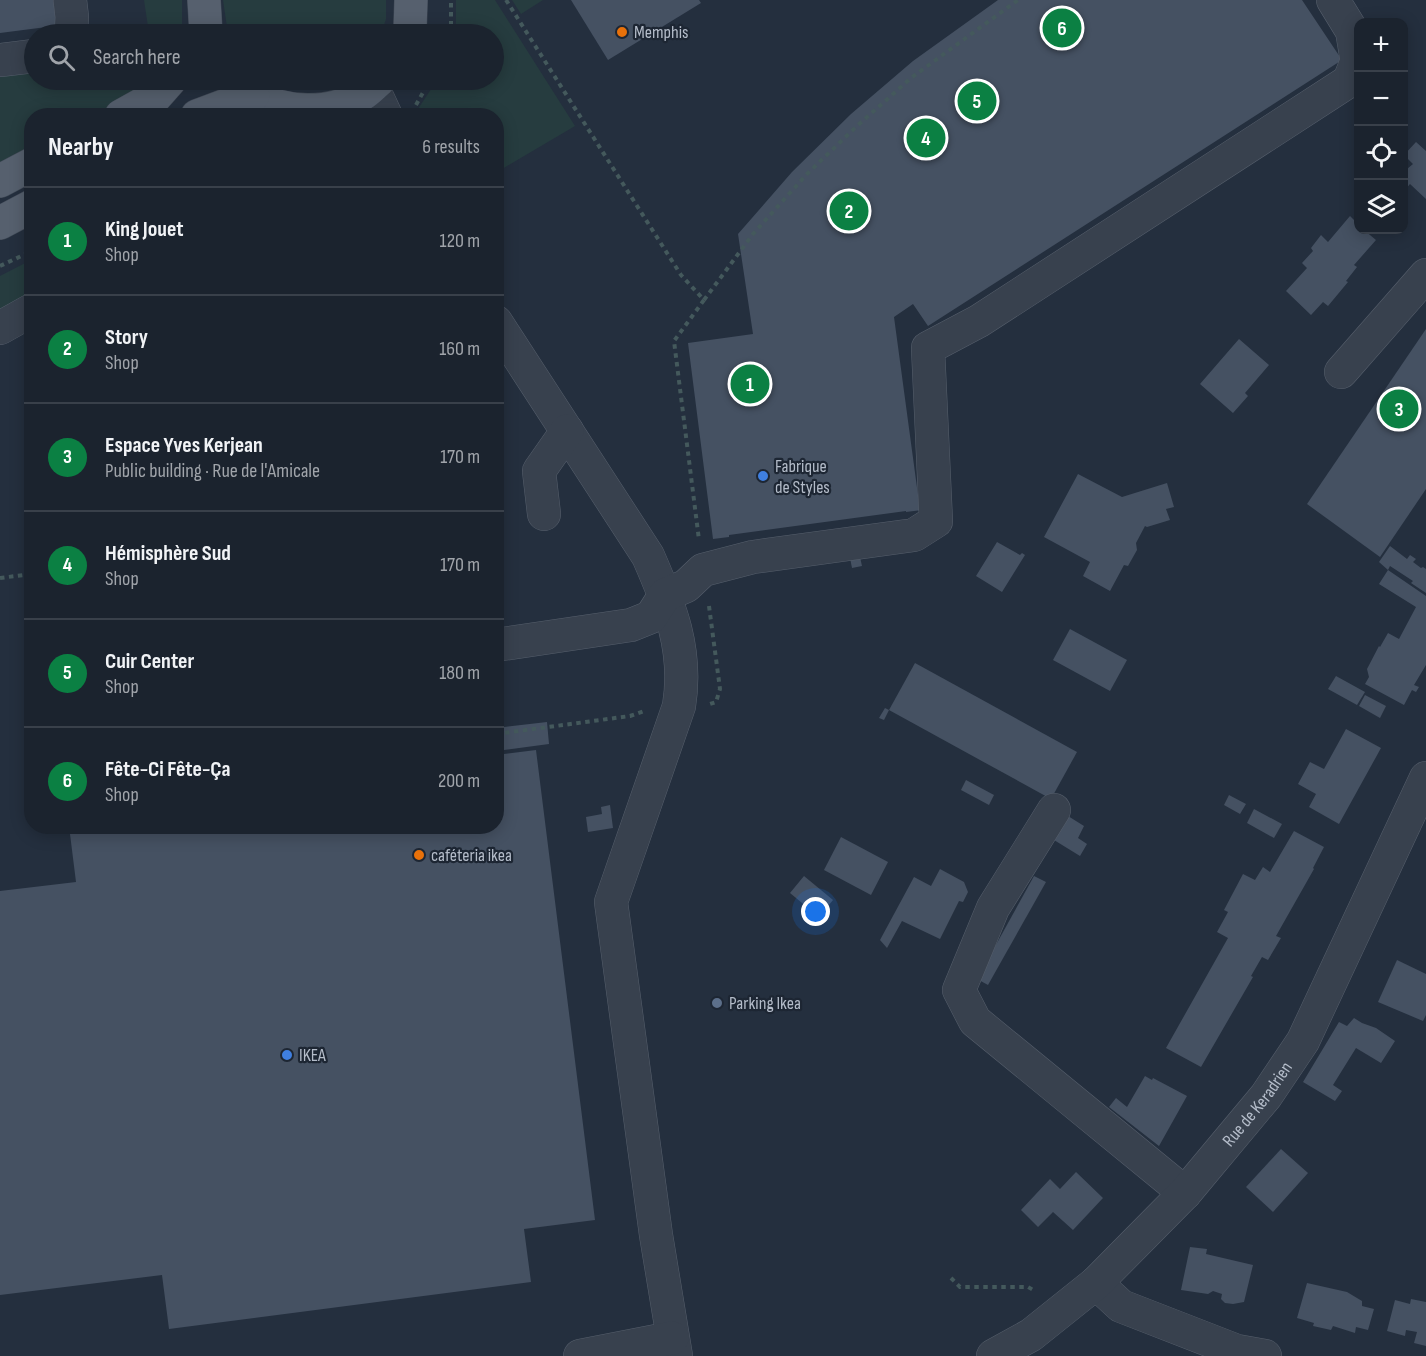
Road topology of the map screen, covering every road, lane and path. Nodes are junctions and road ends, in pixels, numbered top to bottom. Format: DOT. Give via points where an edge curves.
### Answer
graph roads {
  1 [pos="70,0"];
  2 [pos="204,0"];
  3 [pos="411,0"];
  4 [pos="451,0"];
  5 [pos="506,0"];
  6 [pos="1018,0"];
  7 [pos="1333,0"];
  8 [pos="72,24"];
  9 [pos="205,24"];
  10 [pos="410,24"];
  11 [pos="451,24"];
  12 [pos="24,57"];
  13 [pos="0,60"];
  14 [pos="161,90"];
  15 [pos="239,90"];
  16 [pos="249,90"];
  17 [pos="367,90"];
  18 [pos="380,90"];
  19 [pos="421,90"];
  20 [pos="136,108"];
  21 [pos="210,108"];
  22 [pos="289,108"];
  23 [pos="344,108"];
  24 [pos="393,108"];
  25 [pos="404,108"];
  26 [pos="24,168"];
  27 [pos="0,181"];
  28 [pos="24,210"];
  29 [pos="0,223"];
  30 [pos="24,255"];
  31 [pos="0,266"];
  32 [pos="1426,275"];
  33 [pos="704,300"];
  34 [pos="24,314"];
  35 [pos="0,328"];
  36 [pos="504,334"];
  37 [pos="1341,372"];
  38 [pos="567,431"];
  39 [pos="544,514"];
  40 [pos="703,570"];
  41 [pos="24,575"];
  42 [pos="0,578"];
  43 [pos="666,595"];
  44 [pos="504,644"];
  45 [pos="679,706"];
  46 [pos="504,733"];
  47 [pos="1426,778"];
  48 [pos="1054,810"];
  49 [pos="1185,1193"];
  50 [pos="951,1278"];
  51 [pos="1096,1283"];
  52 [pos="1065,1308"];
  53 [pos="674,1347"];
  54 [pos="1246,1354"];
  55 [pos="580,1356"];
  56 [pos="993,1356"];
  1 -- 8 [label="street"];
  2 -- 9 [label="main road"];
  3 -- 10 [label="main road"];
  4 -- 11 [label="path"];
  5 -- 33 [label="path" via="681,275"];
  6 -- 33 [label="path" via="911,78 848,134 753,234"];
  7 -- 40 [label="street" via="1352,31 1357,61 1349,81 979,321 928,348 936,521 914,535 753,557"];
  12 -- 13 [label="street"];
  14 -- 20 [label="main road"];
  15 -- 21 [label="main road"];
  16 -- 22 [label="main road"];
  17 -- 23 [label="main road"];
  18 -- 24 [label="street"];
  19 -- 25 [label="path"];
  26 -- 27 [label="main road"];
  28 -- 29 [label="main road"];
  30 -- 31 [label="path"];
  32 -- 37 [label="street"];
  33 -- 40 [label="path" via="674,342"];
  34 -- 35 [label="street"];
  36 -- 38 [label="street"];
  38 -- 39 [label="street" via="539,471"];
  38 -- 43 [label="street" via="648,556"];
  40 -- 43 [label="street" via="686,586"];
  40 -- 45 [label="path" via="720,689 716,702 702,707"];
  41 -- 42 [label="path"];
  43 -- 44 [label="street" via="651,617 632,625"];
  43 -- 45 [label="street" via="677,629 681,660"];
  45 -- 46 [label="path" via="660,705 630,716"];
  45 -- 53 [label="street" via="611,902"];
  47 -- 49 [label="street, Rue de Keradrien" via="1303,1041 1266,1096"];
  48 -- 49 [label="street" via="993,908 958,990 975,1022"];
  49 -- 51 [label="street, Rue de Keradrien"];
  50 -- 52 [label="path" via="960,1287 1028,1287"];
  51 -- 52 [label="street, Rue de Keradrien"];
  51 -- 54 [label="street" via="1121,1306"];
  52 -- 56 [label="street, Rue de Keradrien" via="1031,1335"];
  53 -- 55 [label="street"];
}
